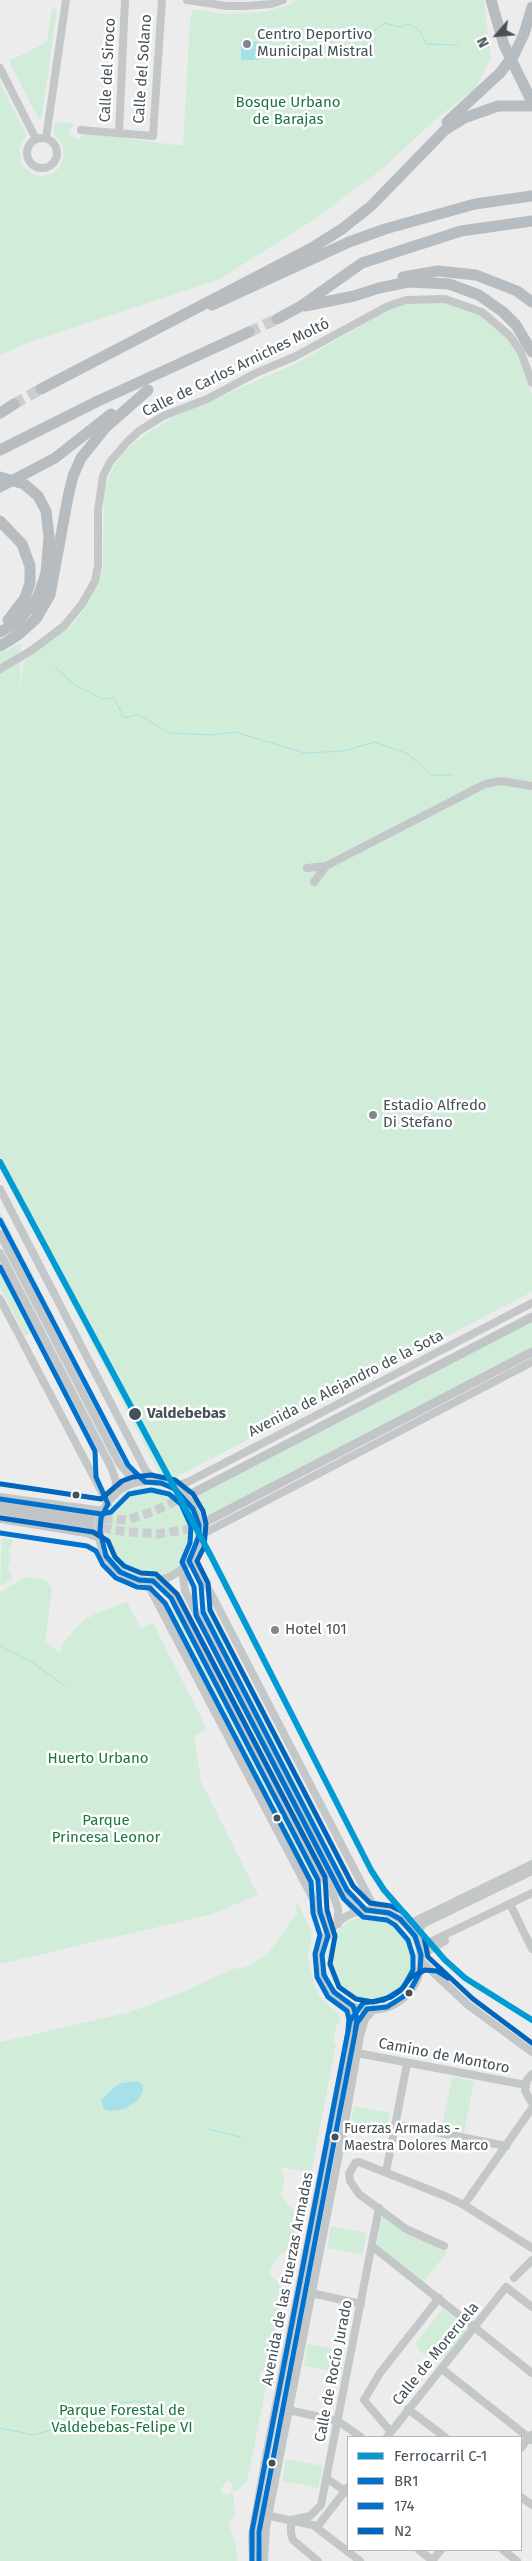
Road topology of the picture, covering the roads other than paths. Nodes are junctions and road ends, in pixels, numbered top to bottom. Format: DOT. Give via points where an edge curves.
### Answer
graph roads {
  1 [pos="66,0"];
  2 [pos="125,0"];
  3 [pos="162,0"];
  4 [pos="187,0"];
  5 [pos="283,0"];
  6 [pos="491,0"];
  7 [pos="532,7"];
  8 [pos="0,68"];
  9 [pos="531,100"];
  10 [pos="82,130"];
  11 [pos="119,133"];
  12 [pos="46,138"];
  13 [pos="36,139"];
  14 [pos="396,180"];
  15 [pos="532,196"];
  16 [pos="532,221"];
  17 [pos="378,288"];
  18 [pos="532,302"];
  19 [pos="301,306"];
  20 [pos="184,315"];
  21 [pos="276,319"];
  22 [pos="249,332"];
  23 [pos="532,352"];
  24 [pos="180,365"];
  25 [pos="532,383"];
  26 [pos="41,389"];
  27 [pos="148,390"];
  28 [pos="14,404"];
  29 [pos="0,413"];
  30 [pos="0,450"];
  31 [pos="3,482"];
  32 [pos="3,524"];
  33 [pos="52,585"];
  34 [pos="0,626"];
  35 [pos="0,632"];
  36 [pos="0,638"];
  37 [pos="0,646"];
  38 [pos="0,669"];
  39 [pos="532,786"];
  40 [pos="326,866"];
  41 [pos="307,868"];
  42 [pos="314,882"];
  43 [pos="0,1189"];
  44 [pos="0,1234"];
  45 [pos="0,1253"];
  46 [pos="0,1299"];
  47 [pos="532,1304"];
  48 [pos="532,1317"];
  49 [pos="532,1352"];
  50 [pos="532,1362"];
  51 [pos="140,1482"];
  52 [pos="156,1482"];
  53 [pos="172,1487"];
  54 [pos="195,1492"];
  55 [pos="116,1495"];
  56 [pos="0,1497"];
  57 [pos="0,1504"];
  58 [pos="106,1508"];
  59 [pos="0,1510"];
  60 [pos="0,1519"];
  61 [pos="210,1520"];
  62 [pos="199,1536"];
  63 [pos="100,1538"];
  64 [pos="192,1557"];
  65 [pos="182,1569"];
  66 [pos="162,1580"];
  67 [pos="146,1581"];
  68 [pos="532,1864"];
  69 [pos="532,1871"];
  70 [pos="532,1893"];
  71 [pos="532,1899"];
  72 [pos="512,1908"];
  73 [pos="376,1911"];
  74 [pos="358,1912"];
  75 [pos="400,1919"];
  76 [pos="338,1924"];
  77 [pos="328,1936"];
  78 [pos="416,1938"];
  79 [pos="532,1949"];
  80 [pos="421,1958"];
  81 [pos="440,1981"];
  82 [pos="416,1983"];
  83 [pos="347,2003"];
  84 [pos="373,2010"];
  85 [pos="531,2050"];
  86 [pos="357,2053"];
  87 [pos="406,2064"];
  88 [pos="532,2074"];
  89 [pos="526,2085"];
  90 [pos="532,2103"];
  91 [pos="532,2108"];
  92 [pos="395,2124"];
  93 [pos="506,2146"];
  94 [pos="386,2172"];
  95 [pos="464,2205"];
  96 [pos="378,2208"];
  97 [pos="372,2246"];
  98 [pos="444,2246"];
  99 [pos="532,2248"];
  100 [pos="532,2260"];
  101 [pos="514,2278"];
  102 [pos="311,2293"];
  103 [pos="439,2298"];
  104 [pos="361,2304"];
  105 [pos="532,2307"];
  106 [pos="476,2328"];
  107 [pos="442,2369"];
  108 [pos="532,2373"];
  109 [pos="408,2409"];
  110 [pos="288,2412"];
  111 [pos="338,2420"];
  112 [pos="389,2434"];
  113 [pos="360,2436"];
  114 [pos="444,2436"];
  115 [pos="531,2437"];
  116 [pos="522,2447"];
  117 [pos="326,2478"];
  118 [pos="347,2491"];
  119 [pos="522,2498"];
  120 [pos="532,2506"];
  121 [pos="257,2514"];
  122 [pos="268,2516"];
  123 [pos="292,2520"];
  124 [pos="317,2527"];
  125 [pos="347,2551"];
  126 [pos="347,2551"];
  127 [pos="420,2551"];
  128 [pos="504,2551"];
  129 [pos="253,2561"];
  130 [pos="264,2561"];
  131 [pos="318,2561"];
  132 [pos="360,2561"];
  133 [pos="433,2561"];
  134 [pos="517,2561"];
  1 -- 12 [label="street"];
  2 -- 11 [label="street, Calle del Siroco"];
  3 -- 11 [label="street, Calle del Solano" via="152,136"];
  4 -- 5 [label="street" via="246,6"];
  6 -- 9 [label="highway" via="504,45"];
  7 -- 14 [label="highway" via="524,34 500,73 448,121"];
  8 -- 13 [label="street"];
  9 -- 14 [label="highway" via="498,106 464,118 445,130"];
  10 -- 11 [label="street, Calle del Siroco"];
  12 -- 13 [label="street"];
  12 -- 13 [label="street" via="54,144 57,154 52,164 43,168 33,165 27,156 28,146"];
  14 -- 20 [label="highway" via="342,229"];
  15 -- 20 [label="highway" via="475,204 385,229 228,299"];
  16 -- 19 [label="highway" via="461,231 362,262"];
  17 -- 18 [label="highway" via="412,275 461,272 502,284"];
  17 -- 19 [label="highway"];
  17 -- 23 [label="highway" via="422,281 464,288 503,312 516,325"];
  19 -- 21 [label="highway"];
  20 -- 26 [label="highway"];
  22 -- 24 [label="highway"];
  24 -- 27 [label="highway"];
  24 -- 30 [label="highway"];
  25 -- 38 [label="street, Calle de Carlos Arniches Moltó" via="521,352 510,336 482,312 445,299 406,300 388,306 207,399 158,419 127,442 104,476 98,510 99,558 89,592 64,626"];
  27 -- 31 [label="highway" via="55,458 22,477"];
  27 -- 33 [label="highway" via="100,434 81,458 68,497"];
  28 -- 29 [label="highway"];
  31 -- 35 [label="highway" via="24,484 38,496 46,511 49,537 46,573 34,604 15,624"];
  32 -- 34 [label="highway" via="22,544 28,557 30,583 17,611"];
  33 -- 36 [label="highway" via="31,617"];
  33 -- 37 [label="highway" via="44,608 36,619"];
  39 -- 40 [label="street" via="501,781 485,784"];
  40 -- 41 [label="street"];
  40 -- 42 [label="street"];
  43 -- 52 [label="street" via="146,1471"];
  44 -- 51 [label="street" via="119,1463 129,1476"];
  45 -- 55 [label="street" via="111,1467"];
  46 -- 58 [label="street" via="100,1489"];
  47 -- 53 [label="street, Avenida de Alejandro de la Sota" via="188,1482"];
  48 -- 54 [label="main road, Avenida de Alejandro de la Sota"];
  49 -- 61 [label="main road"];
  50 -- 62 [label="street"];
  51 -- 52 [label="street"];
  51 -- 55 [label="street"];
  52 -- 53 [label="street"];
  53 -- 62 [label="street" via="193,1508"];
  55 -- 58 [label="street"];
  56 -- 58 [label="street"];
  57 -- 59 [label="main road" via="90,1522"];
  58 -- 63 [label="street" via="100,1525"];
  60 -- 63 [label="street"];
  62 -- 64 [label="street"];
  63 -- 67 [label="street" via="114,1567 131,1578"];
  64 -- 65 [label="street"];
  64 -- 73 [label="street"];
  65 -- 66 [label="street"];
  65 -- 74 [label="street" via="185,1591 341,1893"];
  66 -- 67 [label="street"];
  66 -- 76 [label="street" via="180,1600 334,1898"];
  67 -- 77 [label="street" via="320,1912"];
  68 -- 75 [label="street" via="413,1922"];
  69 -- 78 [label="street" via="424,1924"];
  70 -- 78 [label="street" via="430,1942"];
  71 -- 72 [label="street"];
  72 -- 79 [label="street"];
  72 -- 80 [label="street" via="429,1949"];
  73 -- 74 [label="street"];
  73 -- 75 [label="street" via="390,1913"];
  74 -- 76 [label="street"];
  75 -- 78 [label="street"];
  76 -- 77 [label="street"];
  77 -- 83 [label="street" via="322,1955 324,1975 334,1992"];
  78 -- 80 [label="street"];
  80 -- 81 [label="street"];
  80 -- 82 [label="street"];
  81 -- 82 [label="street" via="427,1977"];
  81 -- 85 [label="street"];
  82 -- 84 [label="street" via="401,2000"];
  83 -- 84 [label="street"];
  83 -- 121 [label="street, Avenida de las Fuerzas Armadas" via="351,2024"];
  84 -- 86 [label="street, Avenida de las Fuerzas Armadas" via="363,2022"];
  86 -- 87 [label="street, Camino de Montoro"];
  86 -- 102 [label="street, Avenida de las Fuerzas Armadas"];
  87 -- 89 [label="street, Camino de Montoro"];
  87 -- 92 [label="street"];
  88 -- 89 [label="street"];
  89 -- 90 [label="street" via="527,2096"];
  91 -- 93 [label="street"];
  92 -- 93 [label="street"];
  92 -- 94 [label="street"];
  93 -- 95 [label="street"];
  94 -- 95 [label="street"];
  94 -- 96 [label="street" via="359,2162 349,2174 353,2186"];
  95 -- 99 [label="street"];
  96 -- 97 [label="street, Calle de Rocío Jurado"];
  96 -- 98 [label="street" via="406,2229"];
  97 -- 103 [label="street"];
  97 -- 104 [label="street, Calle de Rocío Jurado"];
  100 -- 101 [label="street"];
  102 -- 104 [label="street"];
  102 -- 110 [label="street, Avenida de las Fuerzas Armadas"];
  103 -- 106 [label="street"];
  103 -- 112 [label="street" via="380,2373 364,2400"];
  104 -- 111 [label="street, Calle de Rocío Jurado"];
  105 -- 106 [label="street, Calle de Moreruela" via="506,2287"];
  106 -- 107 [label="street, Calle de Moreruela"];
  106 -- 108 [label="street"];
  107 -- 109 [label="street, Calle de Moreruela"];
  107 -- 115 [label="street"];
  109 -- 112 [label="street, Calle de Moreruela"];
  109 -- 114 [label="street"];
  110 -- 111 [label="street"];
  110 -- 122 [label="street, Avenida de las Fuerzas Armadas"];
  111 -- 113 [label="street"];
  111 -- 117 [label="street, Calle de Rocío Jurado"];
  115 -- 116 [label="street"];
  117 -- 118 [label="street"];
  117 -- 123 [label="street, Calle de Rocío Jurado" via="319,2508 307,2518"];
  118 -- 124 [label="street"];
  119 -- 120 [label="street"];
  121 -- 122 [label="street"];
  121 -- 129 [label="street, Avenida de las Fuerzas Armadas"];
  122 -- 123 [label="street"];
  122 -- 130 [label="street, Avenida de las Fuerzas Armadas" via="263,2541"];
  123 -- 124 [label="street"];
  123 -- 131 [label="street" via="293,2540"];
  124 -- 126 [label="street"];
  125 -- 132 [label="street"];
  127 -- 133 [label="street"];
  128 -- 134 [label="street"];
}
